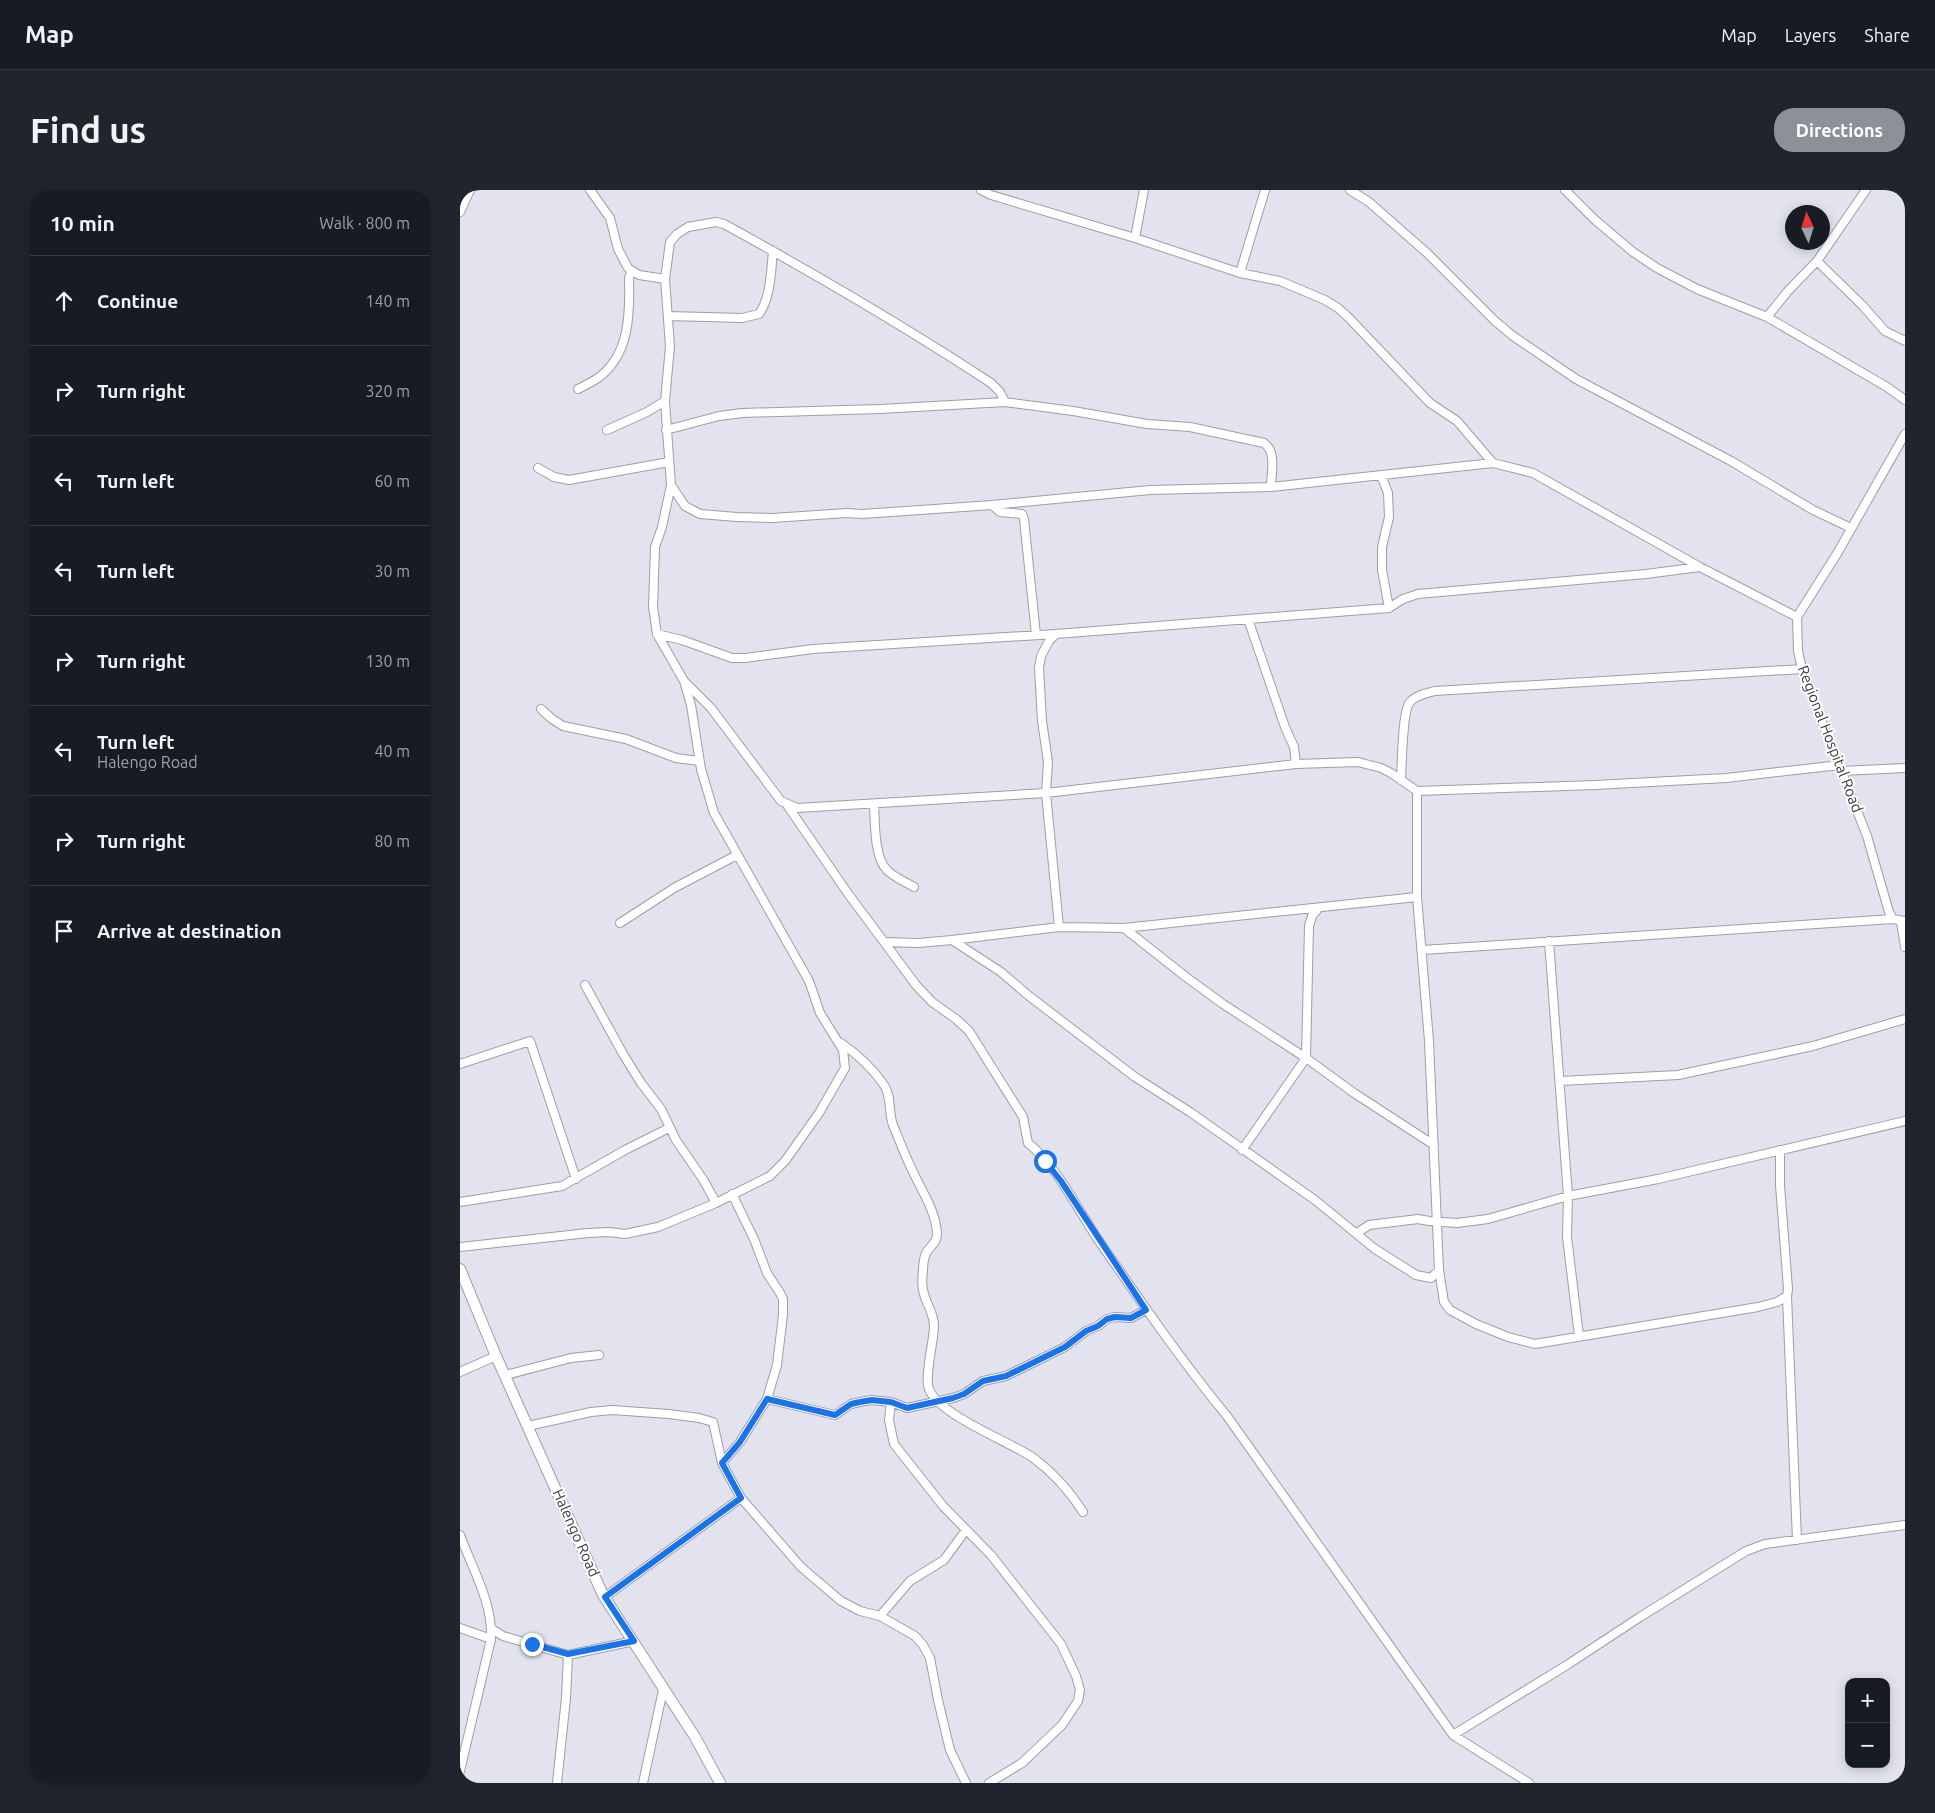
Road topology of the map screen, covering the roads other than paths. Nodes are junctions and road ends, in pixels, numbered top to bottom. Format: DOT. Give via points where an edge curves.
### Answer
graph roads {
  1 [pos="470,190"];
  2 [pos="590,190"];
  3 [pos="980,190"];
  4 [pos="1144,190"];
  5 [pos="1264,190"];
  6 [pos="1350,190"];
  7 [pos="1565,190"];
  8 [pos="1866,190"];
  9 [pos="460,212"];
  10 [pos="1135,238"];
  11 [pos="773,251"];
  12 [pos="1817,261"];
  13 [pos="632,272"];
  14 [pos="1240,273"];
  15 [pos="665,278"];
  16 [pos="668,316"];
  17 [pos="1767,317"];
  18 [pos="1905,341"];
  19 [pos="578,389"];
  20 [pos="1905,400"];
  21 [pos="665,401"];
  22 [pos="1005,402"];
  23 [pos="607,430"];
  24 [pos="666,430"];
  25 [pos="1905,434"];
  26 [pos="669,462"];
  27 [pos="1493,463"];
  28 [pos="538,468"];
  29 [pos="1381,475"];
  30 [pos="671,485"];
  31 [pos="1271,487"];
  32 [pos="992,505"];
  33 [pos="1851,528"];
  34 [pos="1700,567"];
  35 [pos="1389,608"];
  36 [pos="1797,617"];
  37 [pos="1248,619"];
  38 [pos="657,634"];
  39 [pos="1036,634"];
  40 [pos="1056,634"];
  41 [pos="1802,669"];
  42 [pos="684,681"];
  43 [pos="541,709"];
  44 [pos="699,761"];
  45 [pos="1296,764"];
  46 [pos="1841,768"];
  47 [pos="1905,768"];
  48 [pos="1401,780"];
  49 [pos="1417,791"];
  50 [pos="1046,793"];
  51 [pos="874,804"];
  52 [pos="787,805"];
  53 [pos="737,855"];
  54 [pos="914,887"];
  55 [pos="1417,897"];
  56 [pos="1318,908"];
  57 [pos="1899,921"];
  58 [pos="620,923"];
  59 [pos="1059,926"];
  60 [pos="1124,928"];
  61 [pos="952,940"];
  62 [pos="1549,941"];
  63 [pos="884,942"];
  64 [pos="1905,947"];
  65 [pos="1422,950"];
  66 [pos="585,985"];
  67 [pos="1905,1020"];
  68 [pos="839,1042"];
  69 [pos="1306,1058"];
  70 [pos="460,1064"];
  71 [pos="1560,1081"];
  72 [pos="1905,1121"];
  73 [pos="669,1128"];
  74 [pos="1434,1145"];
  75 [pos="1242,1150"];
  76 [pos="1780,1150"];
  77 [pos="576,1179"];
  78 [pos="732,1194"];
  79 [pos="1568,1196"];
  80 [pos="460,1202"];
  81 [pos="716,1203"];
  82 [pos="1437,1222"];
  83 [pos="1357,1233"];
  84 [pos="460,1247"];
  85 [pos="460,1268"];
  86 [pos="1439,1270"];
  87 [pos="1787,1296"];
  88 [pos="1146,1310"];
  89 [pos="1579,1336"];
  90 [pos="599,1355"];
  91 [pos="496,1356"];
  92 [pos="460,1372"];
  93 [pos="506,1375"];
  94 [pos="767,1399"];
  95 [pos="936,1400"];
  96 [pos="891,1402"];
  97 [pos="528,1426"];
  98 [pos="722,1463"];
  99 [pos="741,1498"];
  100 [pos="1083,1512"];
  101 [pos="1905,1525"];
  102 [pos="966,1530"];
  103 [pos="460,1535"];
  104 [pos="1797,1540"];
  105 [pos="605,1597"];
  106 [pos="880,1616"];
  107 [pos="460,1628"];
  108 [pos="492,1629"];
  109 [pos="491,1639"];
  110 [pos="634,1641"];
  111 [pos="568,1654"];
  112 [pos="663,1690"];
  113 [pos="1453,1735"];
  114 [pos="460,1771"];
  115 [pos="557,1783"];
  116 [pos="644,1783"];
  117 [pos="720,1783"];
  118 [pos="966,1783"];
  119 [pos="989,1783"];
  120 [pos="1529,1783"];
  1 -- 9 [label="street"];
  2 -- 13 [label="street" via="610,218 620,254"];
  3 -- 10 [label="street"];
  4 -- 10 [label="street"];
  5 -- 14 [label="street"];
  6 -- 33 [label="street" via="1369,202 1427,253 1494,321 1551,363 1752,472 1813,510"];
  7 -- 17 [label="street" via="1632,252 1697,289"];
  8 -- 12 [label="street"];
  10 -- 14 [label="street"];
  11 -- 15 [label="street" via="724,224 698,224 682,230 670,242"];
  11 -- 16 [label="street" via="764,309 759,314 735,318"];
  11 -- 22 [label="street" via="913,332 991,383"];
  12 -- 17 [label="street"];
  12 -- 18 [label="street" via="1885,331"];
  13 -- 15 [label="street"];
  13 -- 19 [label="street" via="624,343 598,378"];
  14 -- 27 [label="street" via="1280,281 1338,308 1430,403 1457,421"];
  15 -- 16 [label="street"];
  16 -- 21 [label="street" via="670,346"];
  17 -- 20 [label="street"];
  21 -- 23 [label="street"];
  21 -- 24 [label="street"];
  22 -- 24 [label="street" via="742,413"];
  22 -- 31 [label="street" via="1148,424 1190,427 1264,443 1272,454"];
  24 -- 26 [label="street"];
  25 -- 33 [label="street"];
  26 -- 28 [label="street" via="569,480 554,477"];
  26 -- 30 [label="street"];
  27 -- 29 [label="street"];
  27 -- 34 [label="street" via="1533,473"];
  29 -- 31 [label="street"];
  29 -- 35 [label="street" via="1388,493 1389,517 1382,546 1382,570"];
  30 -- 32 [label="street" via="685,506 700,514 737,517 862,514"];
  30 -- 38 [label="street" via="655,547 653,607"];
  31 -- 32 [label="street" via="1150,490"];
  32 -- 39 [label="street" via="1000,512 1022,514 1024,519"];
  33 -- 36 [label="street"];
  34 -- 35 [label="street" via="1418,594"];
  34 -- 36 [label="street"];
  35 -- 37 [label="street"];
  36 -- 41 [label="street, Regional Hospital Road"];
  37 -- 40 [label="street"];
  37 -- 45 [label="street" via="1294,747"];
  38 -- 39 [label="street" via="739,658 813,649"];
  38 -- 42 [label="street"];
  39 -- 40 [label="street"];
  40 -- 50 [label="street" via="1041,656 1039,668 1048,762"];
  41 -- 46 [label="street, Regional Hospital Road"];
  41 -- 48 [label="street" via="1435,691 1415,698 1406,709"];
  42 -- 44 [label="street"];
  42 -- 52 [label="street" via="711,708"];
  43 -- 44 [label="street" via="563,726 626,739 676,758"];
  44 -- 53 [label="street" via="714,813"];
  45 -- 48 [label="street" via="1358,762 1381,768"];
  45 -- 50 [label="street"];
  46 -- 47 [label="street"];
  46 -- 49 [label="street" via="1726,778"];
  46 -- 57 [label="street, Regional Hospital Road" via="1867,836 1889,912"];
  48 -- 49 [label="street"];
  49 -- 55 [label="street"];
  50 -- 51 [label="street"];
  50 -- 59 [label="street"];
  51 -- 52 [label="street" via="797,808"];
  51 -- 54 [label="street" via="881,863 887,871"];
  52 -- 63 [label="street"];
  53 -- 58 [label="street" via="674,888"];
  53 -- 68 [label="street" via="809,981 820,1013"];
  55 -- 56 [label="street"];
  55 -- 65 [label="street"];
  56 -- 60 [label="street"];
  56 -- 69 [label="street" via="1309,926"];
  57 -- 62 [label="street"];
  57 -- 64 [label="street, Regional Hospital Road"];
  59 -- 60 [label="street"];
  59 -- 61 [label="street"];
  60 -- 69 [label="street" via="1223,1004"];
  61 -- 63 [label="street"];
  61 -- 75 [label="street" via="1001,972 1135,1077"];
  62 -- 65 [label="street"];
  62 -- 71 [label="street"];
  63 -- 88 [label="street" via="926,996 970,1031 1023,1117 1028,1143 1061,1181"];
  65 -- 74 [label="street"];
  66 -- 73 [label="street" via="631,1068 661,1109"];
  67 -- 71 [label="street" via="1813,1046 1678,1075"];
  68 -- 78 [label="street" via="845,1068 797,1146 770,1176"];
  68 -- 95 [label="street" via="862,1060 888,1092 892,1122 934,1220 937,1235 925,1255 923,1272 924,1293 934,1316 927,1384"];
  69 -- 74 [label="street"];
  69 -- 75 [label="street"];
  70 -- 77 [label="street" via="530,1041"];
  71 -- 79 [label="street"];
  72 -- 76 [label="street"];
  73 -- 77 [label="street"];
  73 -- 81 [label="street"];
  74 -- 82 [label="street"];
  75 -- 83 [label="street"];
  76 -- 79 [label="street"];
  76 -- 87 [label="street"];
  77 -- 80 [label="street" via="554,1188"];
  78 -- 81 [label="street"];
  78 -- 94 [label="street" via="783,1300 778,1357"];
  79 -- 82 [label="street" via="1488,1219"];
  79 -- 89 [label="street" via="1567,1237"];
  81 -- 84 [label="street" via="640,1232 588,1233"];
  82 -- 83 [label="street" via="1418,1218 1369,1225"];
  82 -- 86 [label="street"];
  83 -- 86 [label="street" via="1375,1249 1416,1275 1431,1278"];
  85 -- 91 [label="street, Halengo Road"];
  86 -- 89 [label="street" via="1444,1302 1450,1310 1476,1324 1535,1344"];
  87 -- 89 [label="street" via="1758,1307"];
  87 -- 104 [label="street"];
  88 -- 95 [label="street" via="1131,1318 1107,1319 1065,1347 1006,1376 983,1381 958,1396"];
  88 -- 113 [label="street" via="1232,1423"];
  90 -- 93 [label="street" via="572,1358"];
  91 -- 92 [label="street"];
  91 -- 93 [label="street, Halengo Road"];
  93 -- 97 [label="street, Halengo Road"];
  94 -- 96 [label="street" via="835,1415 851,1404 872,1400"];
  94 -- 98 [label="street" via="740,1442"];
  95 -- 96 [label="street" via="907,1408"];
  95 -- 100 [label="street" via="955,1415 1031,1456 1070,1491"];
  96 -- 102 [label="street" via="889,1420 894,1444"];
  97 -- 98 [label="street" via="612,1410 699,1418 713,1422"];
  97 -- 105 [label="street, Halengo Road"];
  98 -- 99 [label="street"];
  99 -- 105 [label="street"];
  99 -- 106 [label="street" via="801,1567 841,1601 860,1611"];
  101 -- 104 [label="street"];
  102 -- 106 [label="street" via="944,1560 910,1581"];
  102 -- 119 [label="street" via="1061,1644 1080,1690 1078,1701 1062,1725 1022,1763"];
  103 -- 108 [label="street"];
  104 -- 113 [label="street" via="1764,1544 1746,1552"];
  105 -- 110 [label="street, Halengo Road"];
  106 -- 118 [label="street" via="915,1636 930,1658 950,1750"];
  107 -- 109 [label="street"];
  108 -- 109 [label="street"];
  108 -- 111 [label="street" via="503,1636"];
  109 -- 114 [label="street"];
  110 -- 111 [label="street"];
  110 -- 112 [label="street, Halengo Road"];
  111 -- 115 [label="street"];
  112 -- 116 [label="street"];
  112 -- 117 [label="street, Halengo Road"];
  113 -- 120 [label="street"];
}
